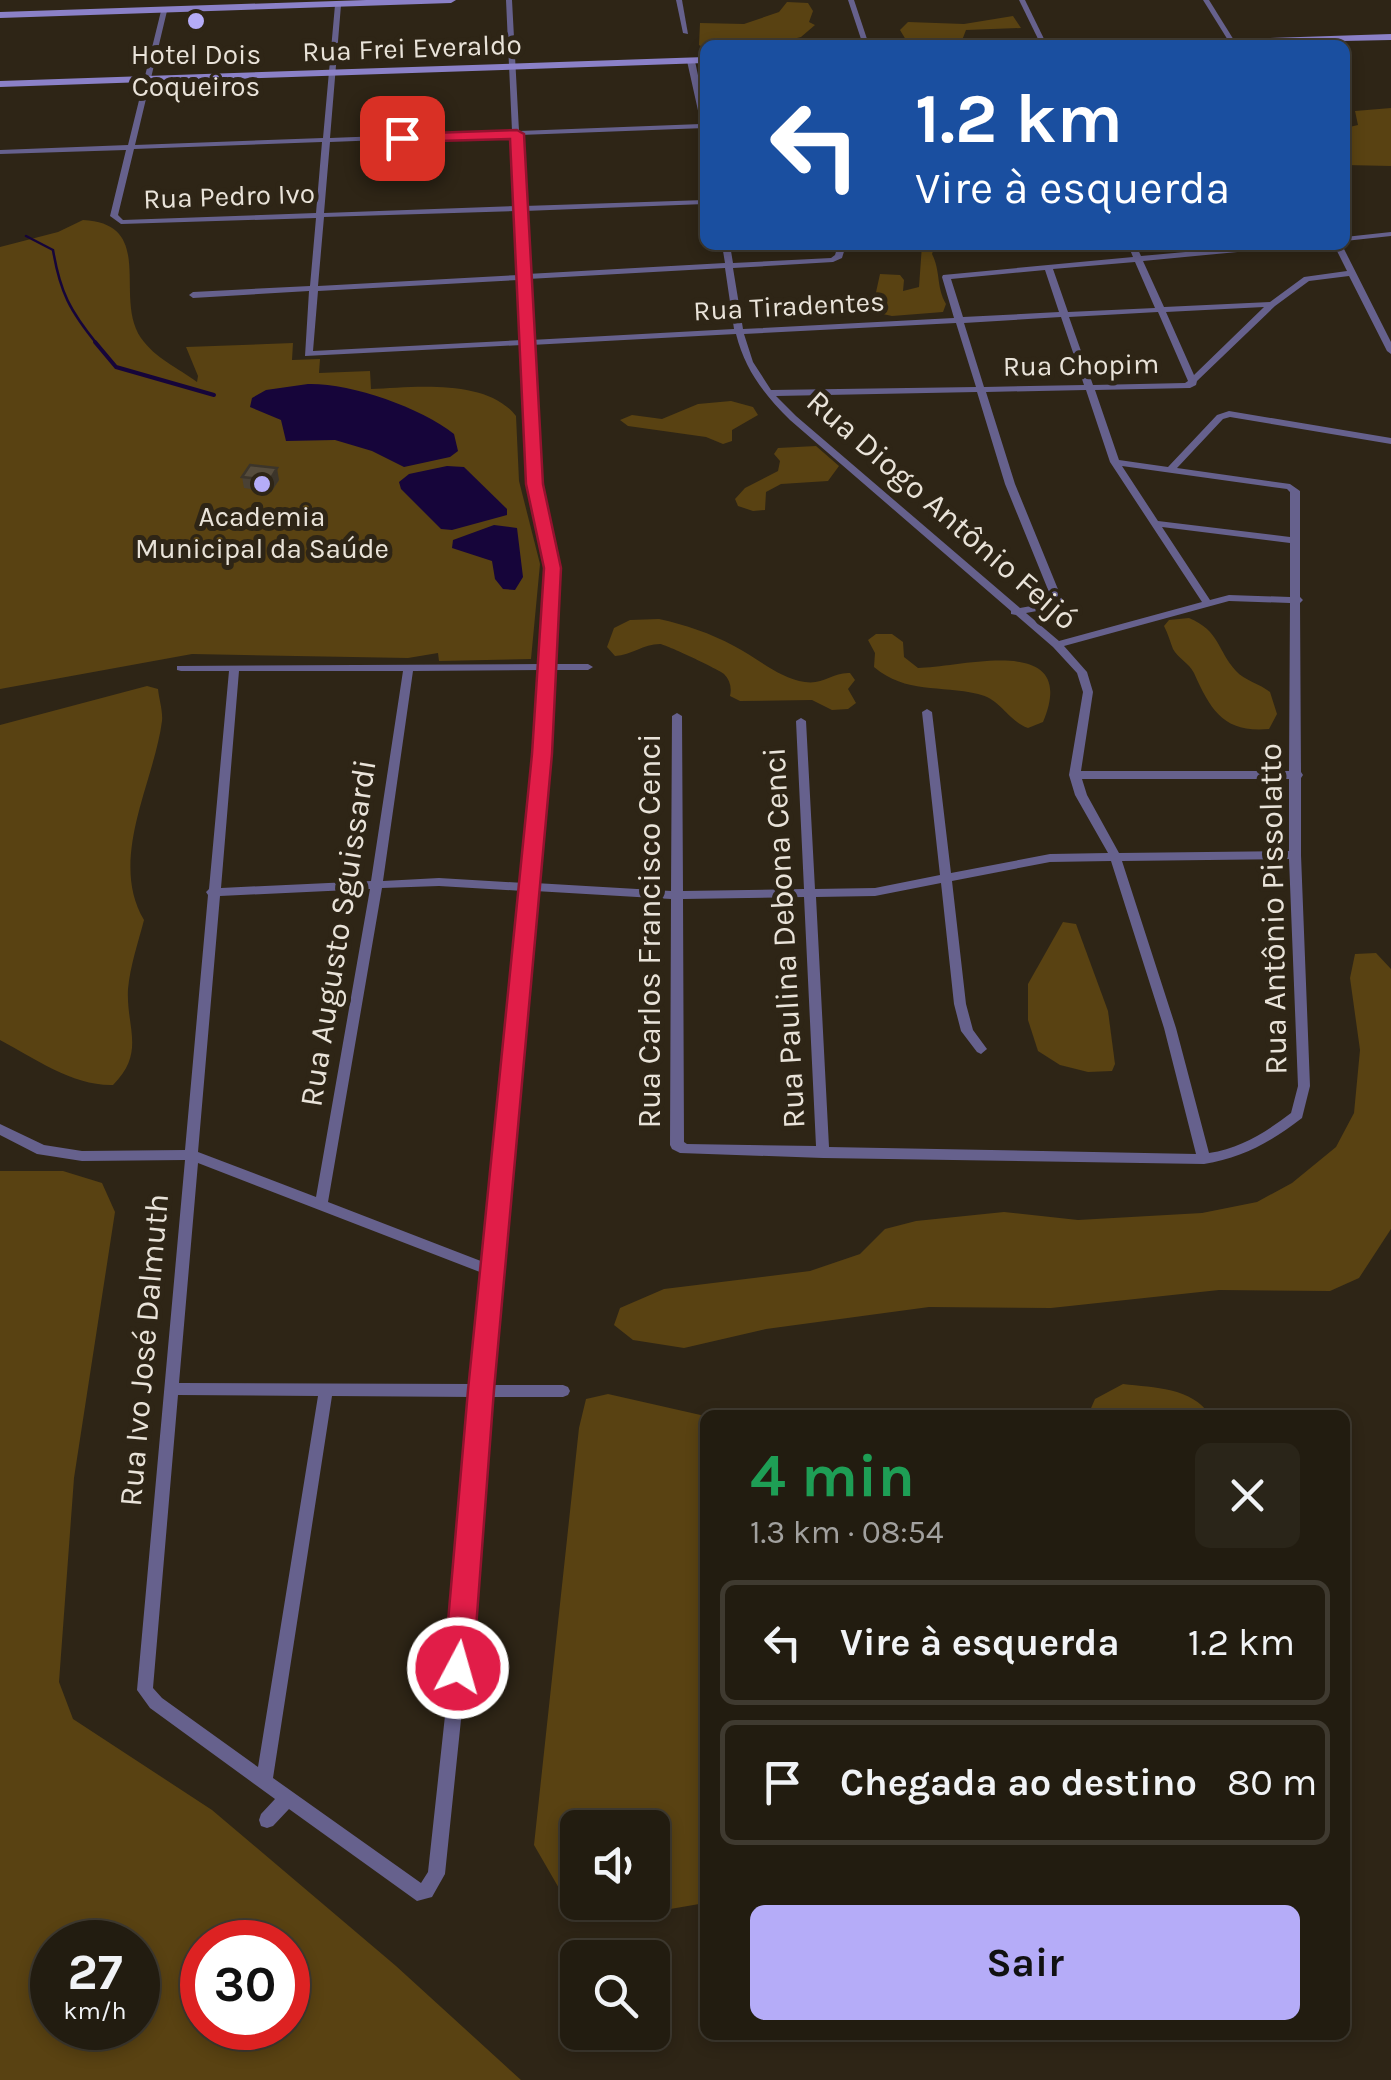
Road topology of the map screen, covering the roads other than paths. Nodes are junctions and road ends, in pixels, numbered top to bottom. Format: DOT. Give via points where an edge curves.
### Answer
graph roads {
  1 [pos="451,0"];
  2 [pos="510,0"];
  3 [pos="680,0"];
  4 [pos="850,0"];
  5 [pos="1022,0"];
  6 [pos="1206,0"];
  7 [pos="337,2"];
  8 [pos="165,6"];
  9 [pos="0,12"];
  10 [pos="686,33"];
  11 [pos="1391,37"];
  12 [pos="864,40"];
  13 [pos="1042,40"];
  14 [pos="1231,40"];
  15 [pos="1323,40"];
  16 [pos="700,60"];
  17 [pos="691,61"];
  18 [pos="512,67"];
  19 [pos="332,74"];
  20 [pos="148,79"];
  21 [pos="0,84"];
  22 [pos="700,103"];
  23 [pos="700,126"];
  24 [pos="517,134"];
  25 [pos="325,141"];
  26 [pos="131,148"];
  27 [pos="0,152"];
  28 [pos="700,202"];
  29 [pos="518,209"];
  30 [pos="321,216"];
  31 [pos="1391,234"];
  32 [pos="1350,238"];
  33 [pos="727,250"];
  34 [pos="841,250"];
  35 [pos="1134,250"];
  36 [pos="1214,250"];
  37 [pos="1340,250"];
  38 [pos="1137,259"];
  39 [pos="730,266"];
  40 [pos="1048,268"];
  41 [pos="1351,273"];
  42 [pos="522,278"];
  43 [pos="316,288"];
  44 [pos="193,294"];
  45 [pos="1272,304"];
  46 [pos="1161,310"];
  47 [pos="1065,315"];
  48 [pos="958,321"];
  49 [pos="741,331"];
  50 [pos="526,342"];
  51 [pos="1391,351"];
  52 [pos="1193,383"];
  53 [pos="980,388"];
  54 [pos="1091,390"];
  55 [pos="770,393"];
  56 [pos="1391,441"];
  57 [pos="1115,462"];
  58 [pos="1170,470"];
  59 [pos="1153,523"];
  60 [pos="1296,541"];
  61 [pos="1298,600"];
  62 [pos="1207,603"];
  63 [pos="1015,612"];
  64 [pos="1057,645"];
  65 [pos="546,667"];
  66 [pos="180,668"];
  67 [pos="234,668"];
  68 [pos="588,668"];
  69 [pos="408,669"];
  70 [pos="928,712"];
  71 [pos="677,716"];
  72 [pos="801,720"];
  73 [pos="1074,774"];
  74 [pos="1297,775"];
  75 [pos="1115,856"];
  76 [pos="1295,856"];
  77 [pos="945,878"];
  78 [pos="377,884"];
  79 [pos="529,886"];
  80 [pos="212,892"];
  81 [pos="808,892"];
  82 [pos="674,895"];
  83 [pos="981,1048"];
  84 [pos="0,1130"];
  85 [pos="677,1145"];
  86 [pos="822,1153"];
  87 [pos="192,1155"];
  88 [pos="1204,1159"];
  89 [pos="322,1206"];
  90 [pos="495,1272"];
  91 [pos="170,1389"];
  92 [pos="326,1390"];
  93 [pos="481,1390"];
  94 [pos="563,1390"];
  95 [pos="264,1782"];
  96 [pos="288,1798"];
  97 [pos="268,1820"];
  1 -- 7 [label="street"];
  2 -- 18 [label="street"];
  3 -- 10 [label="street"];
  4 -- 12 [label="street"];
  5 -- 13 [label="street"];
  6 -- 14 [label="street"];
  7 -- 8 [label="street"];
  7 -- 19 [label="street"];
  8 -- 9 [label="street"];
  8 -- 20 [label="street"];
  11 -- 15 [label="street"];
  16 -- 17 [label="street, Rua Frei Everaldo"];
  17 -- 18 [label="street, Rua Frei Everaldo"];
  17 -- 22 [label="street"];
  18 -- 19 [label="street, Rua Frei Everaldo"];
  18 -- 24 [label="street"];
  19 -- 20 [label="street, Rua Frei Everaldo"];
  19 -- 25 [label="street"];
  20 -- 21 [label="street, Rua Frei Everaldo"];
  20 -- 26 [label="street"];
  23 -- 24 [label="street"];
  24 -- 25 [label="street"];
  24 -- 29 [label="street"];
  25 -- 26 [label="street"];
  25 -- 30 [label="street"];
  26 -- 27 [label="street"];
  26 -- 30 [label="street, Rua Pedro Ivo" via="115,219"];
  28 -- 29 [label="street, Rua Pedro Ivo"];
  29 -- 30 [label="street, Rua Pedro Ivo"];
  29 -- 42 [label="street"];
  30 -- 43 [label="street"];
  31 -- 32 [label="street"];
  33 -- 39 [label="street, Rua Diogo Antônio Feijó"];
  34 -- 39 [label="street" via="833,260"];
  35 -- 38 [label="street"];
  36 -- 38 [label="street"];
  37 -- 41 [label="street"];
  38 -- 40 [label="street"];
  38 -- 46 [label="street"];
  39 -- 42 [label="street"];
  39 -- 49 [label="street, Rua Diogo Antônio Feijó"];
  40 -- 47 [label="street"];
  40 -- 48 [label="street" via="946,277"];
  41 -- 45 [label="street, Rua Chopim" via="1307,279"];
  41 -- 51 [label="street"];
  42 -- 43 [label="street"];
  42 -- 50 [label="street"];
  43 -- 44 [label="street"];
  43 -- 50 [label="street, Rua Tiradentes" via="308,354"];
  45 -- 46 [label="street, Rua Tiradentes"];
  45 -- 52 [label="street, Rua Chopim"];
  46 -- 47 [label="street, Rua Tiradentes"];
  46 -- 52 [label="street"];
  47 -- 48 [label="street, Rua Tiradentes"];
  47 -- 54 [label="street"];
  48 -- 49 [label="street, Rua Tiradentes"];
  48 -- 53 [label="street"];
  49 -- 50 [label="street, Rua Tiradentes"];
  49 -- 55 [label="street, Rua Diogo Antônio Feijó" via="755,374"];
  50 -- 65 [label="street" via="534,484 552,568"];
  52 -- 54 [label="street, Rua Chopim"];
  53 -- 54 [label="street, Rua Chopim"];
  53 -- 55 [label="street, Rua Chopim"];
  53 -- 63 [label="street" via="1059,604"];
  54 -- 57 [label="street"];
  55 -- 63 [label="street, Rua Diogo Antônio Feijó"];
  56 -- 58 [label="street" via="1229,414"];
  57 -- 58 [label="street"];
  57 -- 59 [label="street"];
  58 -- 60 [label="street, Rua Antônio Pissolatto" via="1294,488"];
  59 -- 60 [label="street"];
  59 -- 62 [label="street"];
  60 -- 61 [label="street, Rua Antônio Pissolatto"];
  61 -- 62 [label="street"];
  61 -- 74 [label="street, Rua Antônio Pissolatto"];
  62 -- 64 [label="street"];
  63 -- 64 [label="street, Rua Diogo Antônio Feijó"];
  64 -- 73 [label="street, Rua Diogo Antônio Feijó" via="1082,672 1088,692"];
  65 -- 68 [label="street"];
  65 -- 69 [label="street"];
  65 -- 79 [label="street"];
  66 -- 67 [label="street"];
  67 -- 69 [label="street"];
  67 -- 80 [label="street, Rua Ivo José Dalmuth"];
  69 -- 78 [label="street, Rua Augusto Sguissardi"];
  70 -- 77 [label="street"];
  71 -- 82 [label="street, Rua Carlos Francisco Cenci"];
  72 -- 81 [label="street, Rua Paulina Debona Cenci"];
  73 -- 74 [label="street"];
  73 -- 75 [label="street"];
  74 -- 76 [label="street, Rua Antônio Pissolatto"];
  75 -- 76 [label="street"];
  75 -- 77 [label="street" via="1050,858"];
  75 -- 88 [label="street"];
  76 -- 88 [label="street, Rua Antônio Pissolatto" via="1304,1086 1298,1115 1253,1148"];
  77 -- 81 [label="street" via="875,892"];
  77 -- 83 [label="street" via="960,1004 966,1031"];
  78 -- 79 [label="street"];
  78 -- 80 [label="street"];
  78 -- 89 [label="street, Rua Augusto Sguissardi"];
  79 -- 82 [label="street"];
  79 -- 90 [label="street"];
  80 -- 87 [label="street, Rua Ivo José Dalmuth"];
  81 -- 82 [label="street"];
  81 -- 86 [label="street, Rua Paulina Debona Cenci"];
  82 -- 85 [label="street, Rua Carlos Francisco Cenci"];
  84 -- 87 [label="street" via="42,1150 82,1156"];
  85 -- 86 [label="street, Rua Antônio Pissolatto"];
  86 -- 88 [label="street, Rua Antônio Pissolatto"];
  87 -- 89 [label="street"];
  87 -- 91 [label="street, Rua Ivo José Dalmuth"];
  89 -- 90 [label="street"];
  90 -- 93 [label="street"];
  91 -- 92 [label="street"];
  91 -- 95 [label="street, Rua Ivo José Dalmuth" via="145,1690"];
  92 -- 93 [label="street"];
  92 -- 95 [label="street"];
  93 -- 94 [label="street"];
  93 -- 96 [label="street, Rua Ivo José Dalmuth" via="436,1874 426,1892 417,1892"];
  95 -- 96 [label="street, Rua Ivo José Dalmuth"];
  96 -- 97 [label="street"];
}
